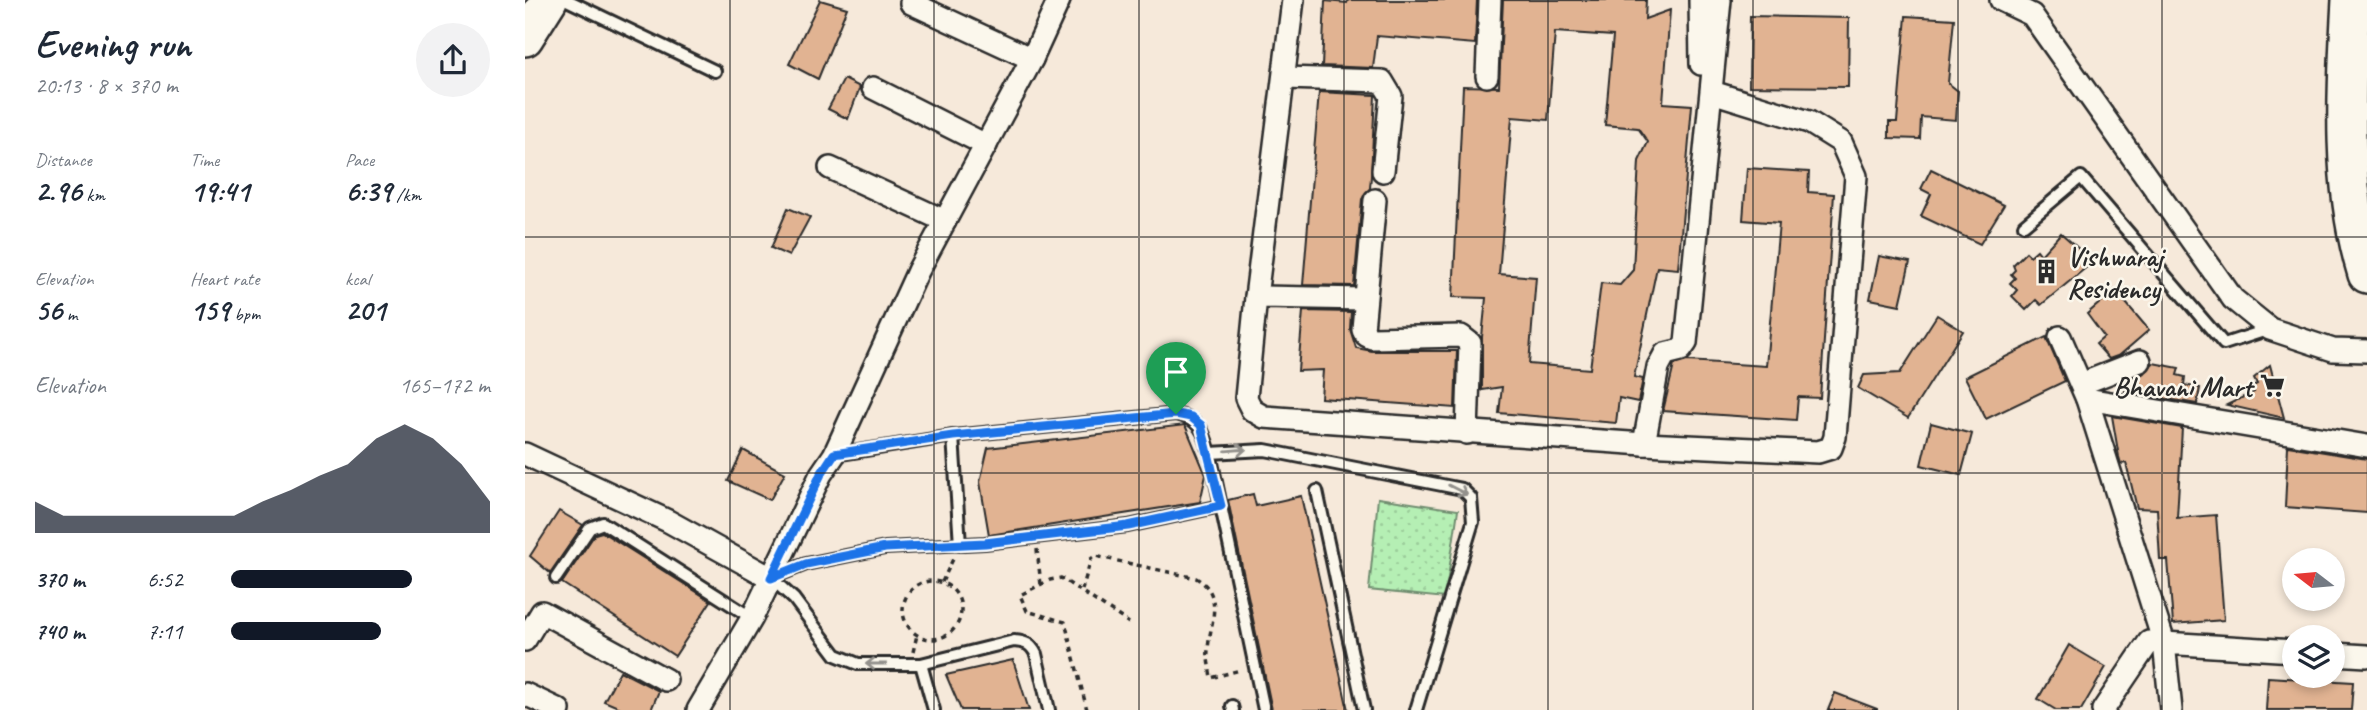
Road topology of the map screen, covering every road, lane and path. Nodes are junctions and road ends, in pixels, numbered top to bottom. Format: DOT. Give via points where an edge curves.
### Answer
graph roads {
  1 [pos="549,0"];
  2 [pos="567,0"];
  3 [pos="1059,0"];
  4 [pos="1293,0"];
  5 [pos="1490,0"];
  6 [pos="1700,0"];
  7 [pos="1720,0"];
  8 [pos="2001,0"];
  9 [pos="2351,0"];
  10 [pos="911,3"];
  11 [pos="525,38"];
  12 [pos="1032,59"];
  13 [pos="715,71"];
  14 [pos="1487,76"];
  15 [pos="1285,78"];
  16 [pos="873,88"];
  17 [pos="1712,92"];
  18 [pos="986,145"];
  19 [pos="830,167"];
  20 [pos="1383,171"];
  21 [pos="1692,177"];
  22 [pos="1375,200"];
  23 [pos="945,221"];
  24 [pos="2024,225"];
  25 [pos="2367,274"];
  26 [pos="1256,297"];
  27 [pos="1364,299"];
  28 [pos="2270,330"];
  29 [pos="2060,337"];
  30 [pos="2367,351"];
  31 [pos="2140,361"];
  32 [pos="2084,392"];
  33 [pos="1467,433"];
  34 [pos="953,436"];
  35 [pos="1644,444"];
  36 [pos="2367,446"];
  37 [pos="1210,453"];
  38 [pos="525,454"];
  39 [pos="834,454"];
  40 [pos="1317,491"];
  41 [pos="1221,506"];
  42 [pos="1036,537"];
  43 [pos="960,545"];
  44 [pos="555,578"];
  45 [pos="771,578"];
  46 [pos="941,582"];
  47 [pos="1041,585"];
  48 [pos="1082,590"];
  49 [pos="752,618"];
  50 [pos="1129,623"];
  51 [pos="525,640"];
  52 [pos="2164,643"];
  53 [pos="2282,650"];
  54 [pos="2345,655"];
  55 [pos="2367,656"];
  56 [pos="921,664"];
  57 [pos="1240,670"];
  58 [pos="666,680"];
  59 [pos="525,694"];
  60 [pos="559,710"];
  61 [pos="698,710"];
  62 [pos="934,710"];
  63 [pos="1049,710"];
  64 [pos="1087,710"];
  65 [pos="1264,710"];
  66 [pos="1364,710"];
  67 [pos="1416,710"];
  68 [pos="2103,710"];
  69 [pos="2171,710"];
  1 -- 11 [label="main road"];
  2 -- 13 [label="lane"];
  3 -- 12 [label="street"];
  4 -- 15 [label="street"];
  5 -- 14 [label="street"];
  6 -- 21 [label="street" via="1702,45"];
  7 -- 17 [label="street"];
  8 -- 28 [label="street" via="2032,15 2233,299"];
  9 -- 25 [label="highway" via="2347,125 2351,185"];
  10 -- 12 [label="street"];
  12 -- 18 [label="street"];
  15 -- 20 [label="street" via="1382,80 1391,96"];
  15 -- 26 [label="street"];
  16 -- 18 [label="street"];
  17 -- 35 [label="street" via="1686,342 1681,350 1665,354 1658,367"];
  17 -- 35 [label="street" via="1809,122 1841,142 1856,176 1835,437 1831,448 1818,452"];
  18 -- 23 [label="street"];
  19 -- 23 [label="street"];
  22 -- 27 [label="street"];
  23 -- 39 [label="street"];
  24 -- 28 [label="lane" via="2081,177 2224,344"];
  26 -- 27 [label="street"];
  26 -- 33 [label="street" via="1246,398 1252,411 1264,417"];
  27 -- 33 [label="street" via="1366,335 1461,336 1470,343"];
  28 -- 30 [label="street" via="2333,351"];
  29 -- 32 [label="street"];
  31 -- 32 [label="street"];
  32 -- 36 [label="street"];
  32 -- 52 [label="street"];
  33 -- 35 [label="street"];
  34 -- 37 [label="lane" via="1176,414 1201,425"];
  34 -- 39 [label="lane"];
  34 -- 43 [label="lane"];
  37 -- 41 [label="lane"];
  37 -- 67 [label="lane, one-way" via="1265,450 1447,485 1462,489 1471,498 1473,522"];
  38 -- 45 [label="street" via="669,521"];
  39 -- 45 [label="street"];
  40 -- 66 [label="lane"];
  41 -- 42 [label="lane" via="1128,526"];
  41 -- 65 [label="lane"];
  42 -- 43 [label="lane"];
  42 -- 47 [label="path"];
  43 -- 45 [label="lane" via="885,548 806,564"];
  43 -- 46 [label="path"];
  44 -- 49 [label="lane" via="590,528 603,523"];
  45 -- 49 [label="street"];
  56 -- 45 [label="lane, one-way" via="858,664 836,655 794,599"];
  46 -- 46 [label="path" via="923,582 904,600 904,620 926,639 946,636 959,621 960,602"];
  47 -- 48 [label="path" via="1061,578"];
  47 -- 64 [label="path" via="1020,595 1027,611 1065,622"];
  48 -- 50 [label="path"];
  48 -- 57 [label="path" via="1095,556 1205,583 1215,622 1207,650 1210,678"];
  49 -- 61 [label="street"];
  51 -- 58 [label="street" via="542,612"];
  52 -- 53 [label="street"];
  52 -- 68 [label="street" via="2149,642"];
  52 -- 69 [label="street"];
  54 -- 55 [label="street"];
  56 -- 62 [label="lane"];
  56 -- 63 [label="lane" via="1025,642 1036,654"];
  59 -- 60 [label="street"];
}
